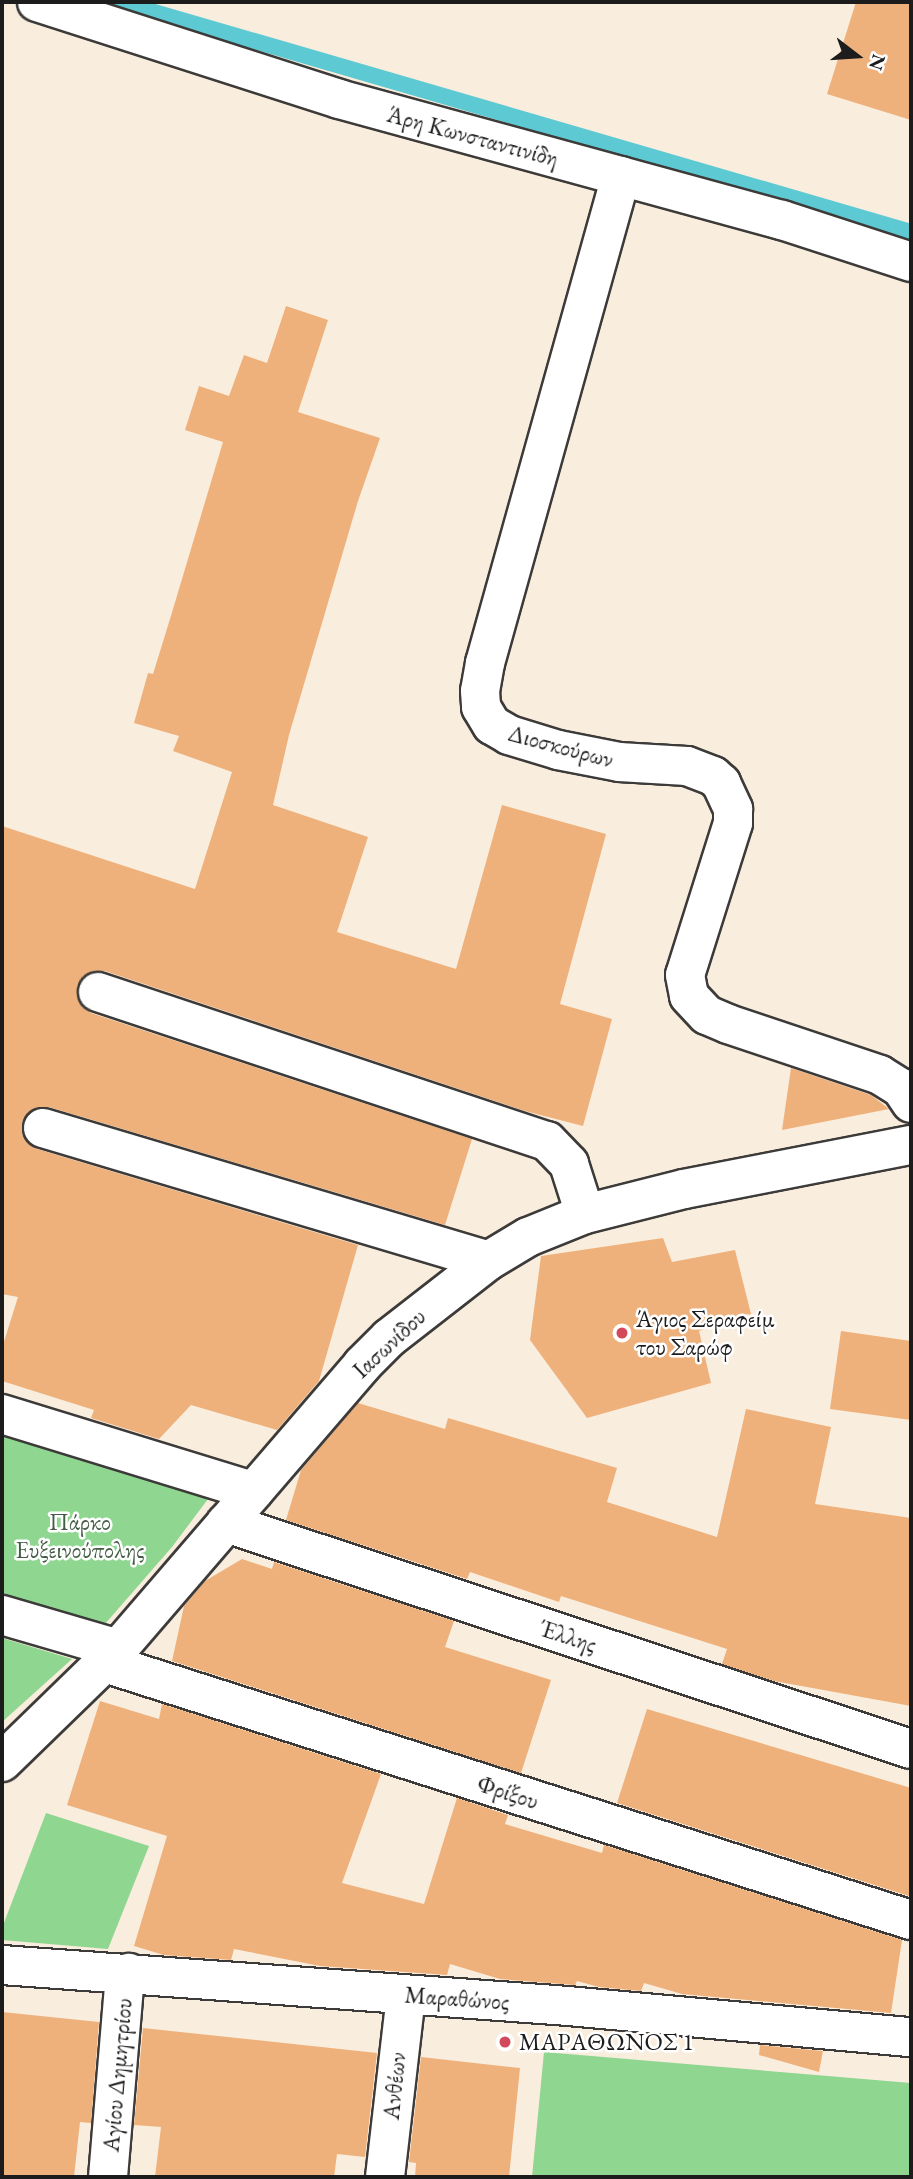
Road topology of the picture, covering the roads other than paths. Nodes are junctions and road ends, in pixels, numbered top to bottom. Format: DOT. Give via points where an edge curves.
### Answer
graph roads {
  1 [pos="37,2"];
  2 [pos="621,176"];
  3 [pos="911,262"];
  4 [pos="99,992"];
  5 [pos="911,1103"];
  6 [pos="43,1128"];
  7 [pos="911,1145"];
  8 [pos="585,1214"];
  9 [pos="488,1261"];
  10 [pos="2,1414"];
  11 [pos="253,1491"];
  12 [pos="226,1523"];
  13 [pos="2,1615"];
  14 [pos="111,1656"];
  15 [pos="911,1749"];
  16 [pos="2,1762"];
  17 [pos="911,1920"];
  18 [pos="2,1965"];
  19 [pos="129,1973"];
  20 [pos="405,1995"];
  21 [pos="911,2037"];
  22 [pos="108,2177"];
  23 [pos="385,2177"];
  1 -- 2 [label="street, Άρη Κωνσταντινίδη" via="339,99"];
  2 -- 3 [label="street, Άρη Κωνσταντινίδη" via="782,220"];
  2 -- 5 [label="street, Διοσκούρων" via="485,663 481,707 492,725 509,735 619,762 687,766 721,783 733,808 733,823 685,975 689,996 707,1015 728,1024 880,1075 901,1088"];
  4 -- 8 [label="street" via="547,1141 569,1164"];
  6 -- 9 [label="street"];
  7 -- 8 [label="street, Ιασωνίδου" via="684,1189"];
  8 -- 9 [label="street, Ιασωνίδου" via="528,1237"];
  9 -- 11 [label="street, Ιασωνίδου" via="388,1338"];
  10 -- 11 [label="street"];
  11 -- 12 [label="street, Ιασωνίδου"];
  12 -- 14 [label="street, Ιασωνίδου"];
  12 -- 15 [label="street, Έλλης"];
  13 -- 14 [label="street, Φρίξου"];
  14 -- 16 [label="street, Ιασωνίδου"];
  14 -- 17 [label="street, Φρίξου"];
  18 -- 19 [label="street, Μαραθώνος"];
  19 -- 20 [label="street, Μαραθώνος"];
  19 -- 22 [label="street, Αγίου Δημητρίου"];
  20 -- 21 [label="street, Μαραθώνος"];
  20 -- 23 [label="street, Ανθέων"];
}
